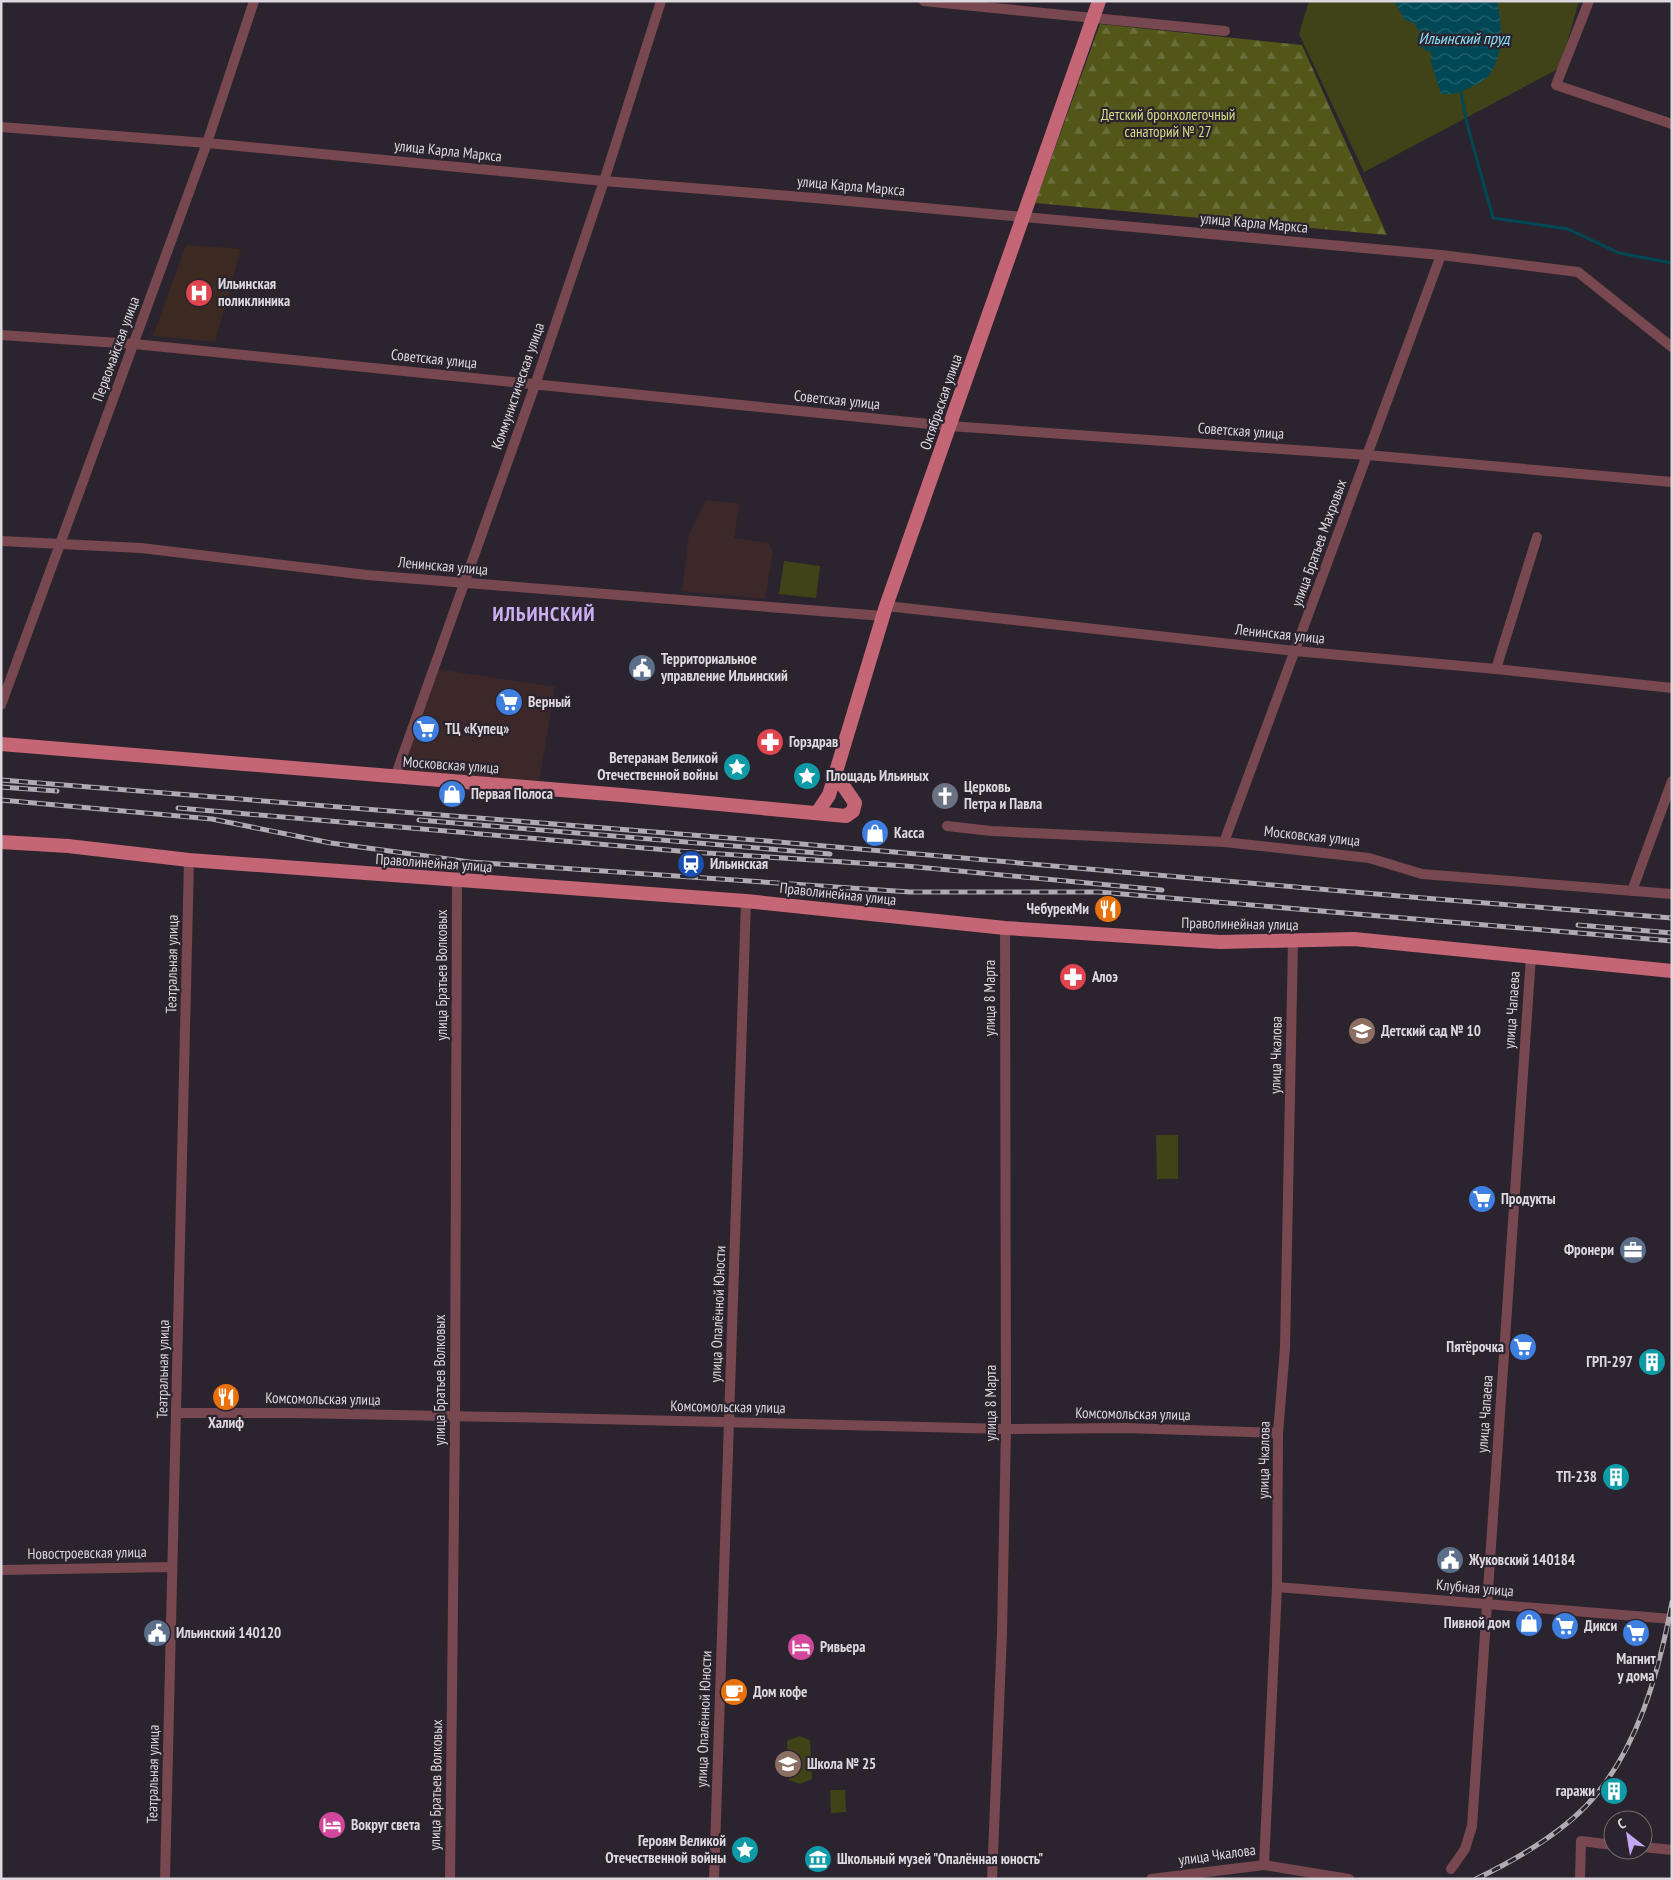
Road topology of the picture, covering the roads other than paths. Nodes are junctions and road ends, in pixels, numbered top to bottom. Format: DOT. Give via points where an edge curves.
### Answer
graph roads {
  1 [pos="254,1"];
  2 [pos="661,1"];
  3 [pos="924,1"];
  4 [pos="1099,1"];
  5 [pos="1588,1"];
  6 [pos="1093,17"];
  7 [pos="1225,32"];
  8 [pos="1672,124"];
  9 [pos="1,127"];
  10 [pos="207,143"];
  11 [pos="604,181"];
  12 [pos="1023,218"];
  13 [pos="1441,255"];
  14 [pos="1,335"];
  15 [pos="134,344"];
  16 [pos="1672,347"];
  17 [pos="535,384"];
  18 [pos="949,426"];
  19 [pos="1367,455"];
  20 [pos="1672,482"];
  21 [pos="1537,537"];
  22 [pos="1,541"];
  23 [pos="60,545"];
  24 [pos="466,582"];
  25 [pos="885,611"];
  26 [pos="1295,652"];
  27 [pos="1496,669"];
  28 [pos="1672,688"];
  29 [pos="1,705"];
  30 [pos="1,744"];
  31 [pos="836,775"];
  32 [pos="395,777"];
  33 [pos="1672,781"];
  34 [pos="817,813"];
  35 [pos="947,826"];
  36 [pos="1,842"];
  37 [pos="1224,842"];
  38 [pos="189,860"];
  39 [pos="457,881"];
  40 [pos="1632,890"];
  41 [pos="1672,894"];
  42 [pos="746,901"];
  43 [pos="1006,928"];
  44 [pos="1293,941"];
  45 [pos="1531,956"];
  46 [pos="1672,971"];
  47 [pos="177,1413"];
  48 [pos="455,1416"];
  49 [pos="730,1422"];
  50 [pos="1006,1429"];
  51 [pos="1278,1433"];
  52 [pos="172,1568"];
  53 [pos="1,1570"];
  54 [pos="1277,1587"];
  55 [pos="1487,1604"];
  56 [pos="1672,1620"];
  57 [pos="1603,1843"];
  58 [pos="1653,1849"];
  59 [pos="1672,1850"];
  60 [pos="1264,1865"];
  61 [pos="1451,1869"];
  62 [pos="165,1879"];
  63 [pos="450,1879"];
  64 [pos="714,1879"];
  65 [pos="992,1879"];
  66 [pos="1151,1879"];
  67 [pos="1349,1879"];
  68 [pos="1580,1879"];
  1 -- 10 [label="street, Первомайская улица"];
  2 -- 11 [label="street, Коммунистическая улица"];
  3 -- 6 [label="street"];
  4 -- 6 [label="main road, Октябрьская улица"];
  5 -- 8 [label="street" via="1556,85"];
  6 -- 7 [label="street"];
  6 -- 12 [label="main road, Октябрьская улица"];
  9 -- 10 [label="street, улица Карла Маркса"];
  10 -- 11 [label="street, улица Карла Маркса"];
  10 -- 15 [label="street, Первомайская улица"];
  11 -- 12 [label="street, улица Карла Маркса"];
  11 -- 17 [label="street, Коммунистическая улица"];
  12 -- 13 [label="street, улица Карла Маркса"];
  12 -- 18 [label="main road, Октябрьская улица"];
  13 -- 16 [label="street, улица Карла Маркса" via="1578,272"];
  13 -- 19 [label="street, улица Братьев Махровых"];
  14 -- 15 [label="street, Советская улица"];
  15 -- 17 [label="street, Советская улица"];
  15 -- 23 [label="street, Первомайская улица"];
  17 -- 18 [label="street, Советская улица"];
  17 -- 24 [label="street, Коммунистическая улица"];
  18 -- 19 [label="street, Советская улица"];
  18 -- 25 [label="main road, Октябрьская улица"];
  19 -- 20 [label="street, Советская улица"];
  19 -- 26 [label="street, улица Братьев Махровых"];
  21 -- 27 [label="street"];
  22 -- 23 [label="street, Ленинская улица"];
  23 -- 24 [label="street, Ленинская улица" via="141,548 368,575"];
  23 -- 29 [label="street, Первомайская улица"];
  24 -- 25 [label="street, Ленинская улица"];
  24 -- 32 [label="street, Коммунистическая улица"];
  25 -- 26 [label="street, Ленинская улица"];
  25 -- 31 [label="main road, Октябрьская улица"];
  26 -- 27 [label="street, Ленинская улица"];
  26 -- 37 [label="street, улица Братьев Махровых"];
  27 -- 28 [label="street, Ленинская улица"];
  30 -- 32 [label="main road, Московская улица"];
  31 -- 34 [label="main road, Октябрьская улица" via="829,795"];
  31 -- 34 [label="main road, Московская улица" via="854,799 855,808 846,816"];
  32 -- 34 [label="main road, Московская улица"];
  33 -- 40 [label="street"];
  35 -- 37 [label="street, Московская улица"];
  36 -- 38 [label="main road, Праволинейная улица"];
  37 -- 40 [label="street, Московская улица" via="1369,858 1422,874"];
  38 -- 39 [label="main road, Праволинейная улица"];
  38 -- 47 [label="street, Театральная улица"];
  39 -- 42 [label="main road, Праволинейная улица"];
  39 -- 48 [label="street, улица Братьев Волковых"];
  40 -- 41 [label="street, Московская улица"];
  42 -- 43 [label="main road, Праволинейная улица"];
  42 -- 49 [label="street, улица Опалённой Юности"];
  43 -- 44 [label="main road, Праволинейная улица" via="1220,942"];
  43 -- 50 [label="street, улица 8 Марта"];
  44 -- 45 [label="main road, Праволинейная улица" via="1354,939"];
  44 -- 51 [label="street, улица Чкалова" via="1285,1348"];
  45 -- 46 [label="main road, Праволинейная улица"];
  45 -- 55 [label="street, улица Чапаева"];
  47 -- 48 [label="street, Комсомольская улица"];
  47 -- 52 [label="street, Театральная улица"];
  48 -- 49 [label="street, Комсомольская улица"];
  48 -- 63 [label="street, улица Братьев Волковых"];
  49 -- 50 [label="street, Комсомольская улица"];
  49 -- 64 [label="street, улица Опалённой Юности"];
  50 -- 51 [label="street, Комсомольская улица" via="1125,1428"];
  50 -- 65 [label="street, улица 8 Марта"];
  51 -- 54 [label="street, улица Чкалова"];
  52 -- 53 [label="street, Новостроевская улица"];
  52 -- 62 [label="street, Театральная улица"];
  54 -- 55 [label="street, Клубная улица"];
  54 -- 60 [label="street, улица Чкалова"];
  55 -- 56 [label="street, Клубная улица"];
  55 -- 61 [label="street, улица Чапаева" via="1472,1828 1465,1849"];
  57 -- 68 [label="street" via="1581,1842"];
  58 -- 59 [label="street"];
  60 -- 66 [label="street, улица Чкалова"];
  60 -- 67 [label="street"];
}
